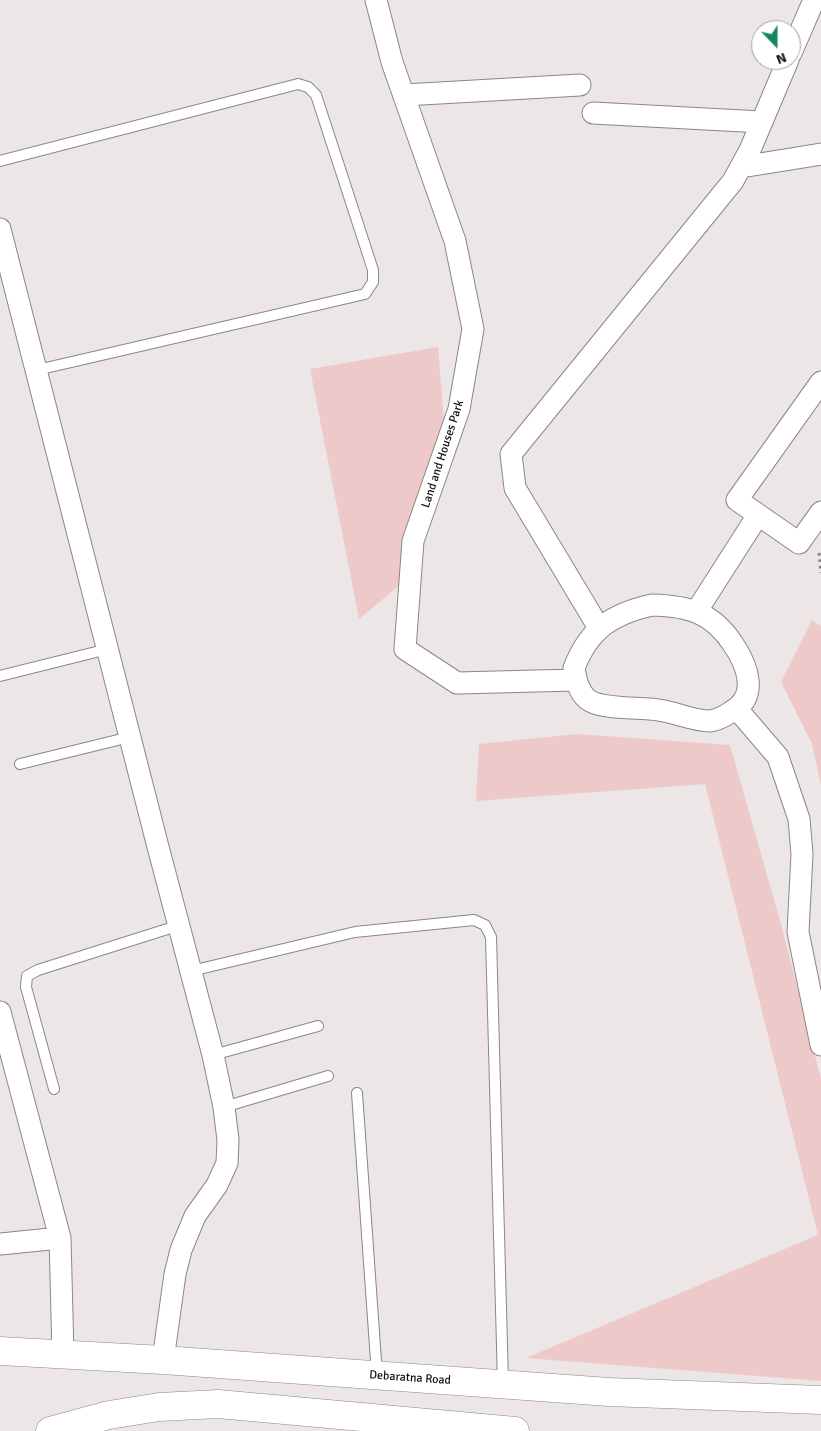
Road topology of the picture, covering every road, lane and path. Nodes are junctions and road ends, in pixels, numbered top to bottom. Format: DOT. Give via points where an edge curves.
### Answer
graph roads {
  1 [pos="376,0"];
  2 [pos="814,0"];
  3 [pos="801,30"];
  4 [pos="784,70"];
  5 [pos="580,85"];
  6 [pos="404,95"];
  7 [pos="593,113"];
  8 [pos="762,122"];
  9 [pos="821,154"];
  10 [pos="0,161"];
  11 [pos="741,167"];
  12 [pos="0,229"];
  13 [pos="37,370"];
  14 [pos="821,382"];
  15 [pos="821,512"];
  16 [pos="758,515"];
  17 [pos="696,612"];
  18 [pos="599,628"];
  19 [pos="108,648"];
  20 [pos="0,676"];
  21 [pos="576,680"];
  22 [pos="737,709"];
  23 [pos="130,737"];
  24 [pos="20,764"];
  25 [pos="180,925"];
  26 [pos="192,972"];
  27 [pos="0,1012"];
  28 [pos="318,1026"];
  29 [pos="821,1045"];
  30 [pos="214,1055"];
  31 [pos="328,1076"];
  32 [pos="54,1090"];
  33 [pos="357,1093"];
  34 [pos="224,1107"];
  35 [pos="60,1238"];
  36 [pos="0,1244"];
  37 [pos="0,1351"];
  38 [pos="63,1354"];
  39 [pos="163,1360"];
  40 [pos="378,1376"];
  41 [pos="503,1384"];
  42 [pos="821,1400"];
  43 [pos="50,1431"];
  44 [pos="515,1431"];
  1 -- 6 [label="street, Land and Houses Park"];
  2 -- 3 [label="street"];
  4 -- 8 [label="street"];
  5 -- 6 [label="street"];
  6 -- 21 [label="street, Land and Houses Park" via="455,241 474,329 459,409 413,541 405,649 457,683"];
  7 -- 8 [label="street"];
  8 -- 11 [label="street"];
  9 -- 11 [label="street"];
  10 -- 13 [label="lane" via="298,84 308,87 316,95 372,270 374,282 365,294"];
  11 -- 18 [label="street" via="733,181 511,454 515,488"];
  12 -- 13 [label="street"];
  13 -- 19 [label="street"];
  14 -- 16 [label="street" via="737,500"];
  15 -- 16 [label="street" via="799,543"];
  16 -- 17 [label="street"];
  17 -- 18 [label="street" via="687,608 652,606 628,611"];
  17 -- 22 [label="street" via="710,618 726,633 744,664 748,694"];
  18 -- 21 [label="street" via="579,656 574,668"];
  19 -- 20 [label="lane"];
  19 -- 23 [label="street"];
  21 -- 22 [label="street" via="588,700 602,706 658,710 710,721"];
  22 -- 29 [label="street" via="778,757 799,819 802,854 798,932"];
  23 -- 24 [label="lane"];
  23 -- 25 [label="street"];
  25 -- 26 [label="street"];
  25 -- 32 [label="lane" via="27,976 26,987"];
  26 -- 30 [label="street"];
  26 -- 41 [label="lane" via="355,932 474,920 485,925 491,937"];
  27 -- 35 [label="street"];
  28 -- 30 [label="lane"];
  30 -- 34 [label="street"];
  31 -- 34 [label="lane"];
  33 -- 40 [label="lane"];
  34 -- 39 [label="street" via="227,1163 217,1185 195,1216 181,1250"];
  35 -- 36 [label="street"];
  35 -- 38 [label="street"];
  37 -- 38 [label="main road, Debaratna Road"];
  38 -- 39 [label="main road, Debaratna Road"];
  39 -- 40 [label="main road, Debaratna Road"];
  40 -- 41 [label="main road, Debaratna Road"];
  41 -- 42 [label="main road, Debaratna Road" via="609,1392"];
  43 -- 44 [label="main road" via="159,1406 218,1404"];
}
